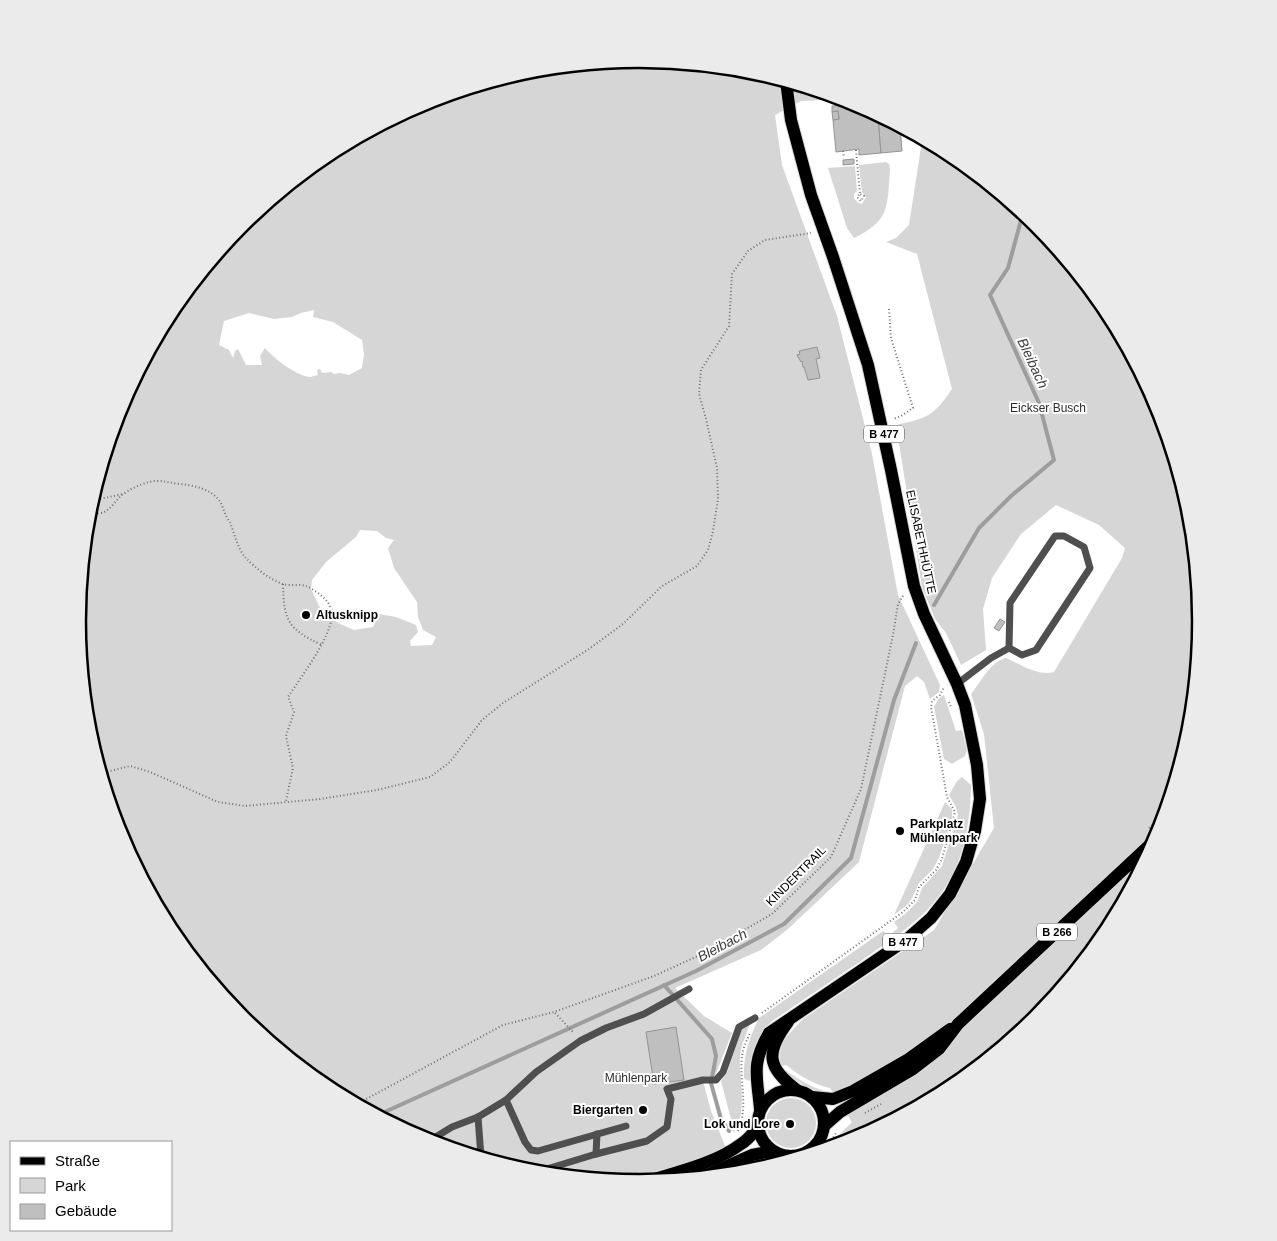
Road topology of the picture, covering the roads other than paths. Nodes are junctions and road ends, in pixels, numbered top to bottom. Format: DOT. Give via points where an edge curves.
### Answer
graph roads {
  1 [pos="786,87"];
  2 [pos="1009,648"];
  3 [pos="951,684"];
  4 [pos="1145,841"];
  5 [pos="689,989"];
  6 [pos="755,1018"];
  7 [pos="791,1018"];
  8 [pos="958,1024"];
  9 [pos="797,1090"];
  10 [pos="812,1097"];
  11 [pos="506,1100"];
  12 [pos="760,1109"];
  13 [pos="478,1117"];
  14 [pos="626,1126"];
  15 [pos="824,1126"];
  16 [pos="758,1127"];
  17 [pos="596,1134"];
  18 [pos="438,1135"];
  19 [pos="820,1143"];
  20 [pos="481,1150"];
  21 [pos="772,1151"];
  22 [pos="596,1154"];
  23 [pos="782,1155"];
  24 [pos="728,1166"];
  25 [pos="554,1167"];
  26 [pos="675,1172"];
  1 -- 3 [label="main road, ELISABETHHÜTTE / B 477" via="787,102 811,195 868,365 914,586"];
  2 -- 2 [label="lane" via="1022,655 1036,650 1090,568 1084,548 1064,536 1055,536 1010,603"];
  2 -- 3 [label="lane"];
  3 -- 7 [label="main road, ELISABETHHÜTTE / B 477" via="969,722 978,764 980,799 966,862 950,894 931,918 906,940"];
  4 -- 8 [label="main road, B 266"];
  5 -- 11 [label="lane" via="644,1014 580,1041 536,1072"];
  6 -- 22 [label="lane" via="740,1027 723,1072 716,1080 667,1089 671,1099 667,1127 647,1141"];
  7 -- 9 [label="main road, B 477" via="778,1038 772,1061 783,1080"];
  7 -- 12 [label="main road, B 477" via="769,1033 756,1059"];
  8 -- 10 [label="main road, B 266" via="907,1060 853,1091 833,1099"];
  8 -- 15 [label="main road, B 266" via="939,1049 913,1069 840,1112"];
  9 -- 10 [label="main road"];
  9 -- 12 [label="main road" via="780,1092 765,1101"];
  10 -- 15 [label="main road" via="822,1110"];
  11 -- 13 [label="lane"];
  11 -- 17 [label="lane" via="531,1150 538,1151"];
  12 -- 16 [label="main road"];
  13 -- 18 [label="lane"];
  13 -- 20 [label="lane"];
  14 -- 17 [label="lane"];
  15 -- 19 [label="main road"];
  16 -- 21 [label="main road" via="760,1136"];
  16 -- 26 [label="main road" via="732,1150"];
  17 -- 22 [label="lane"];
  21 -- 23 [label="main road"];
  21 -- 24 [label="main road" via="752,1155"];
  22 -- 25 [label="lane"];
}
